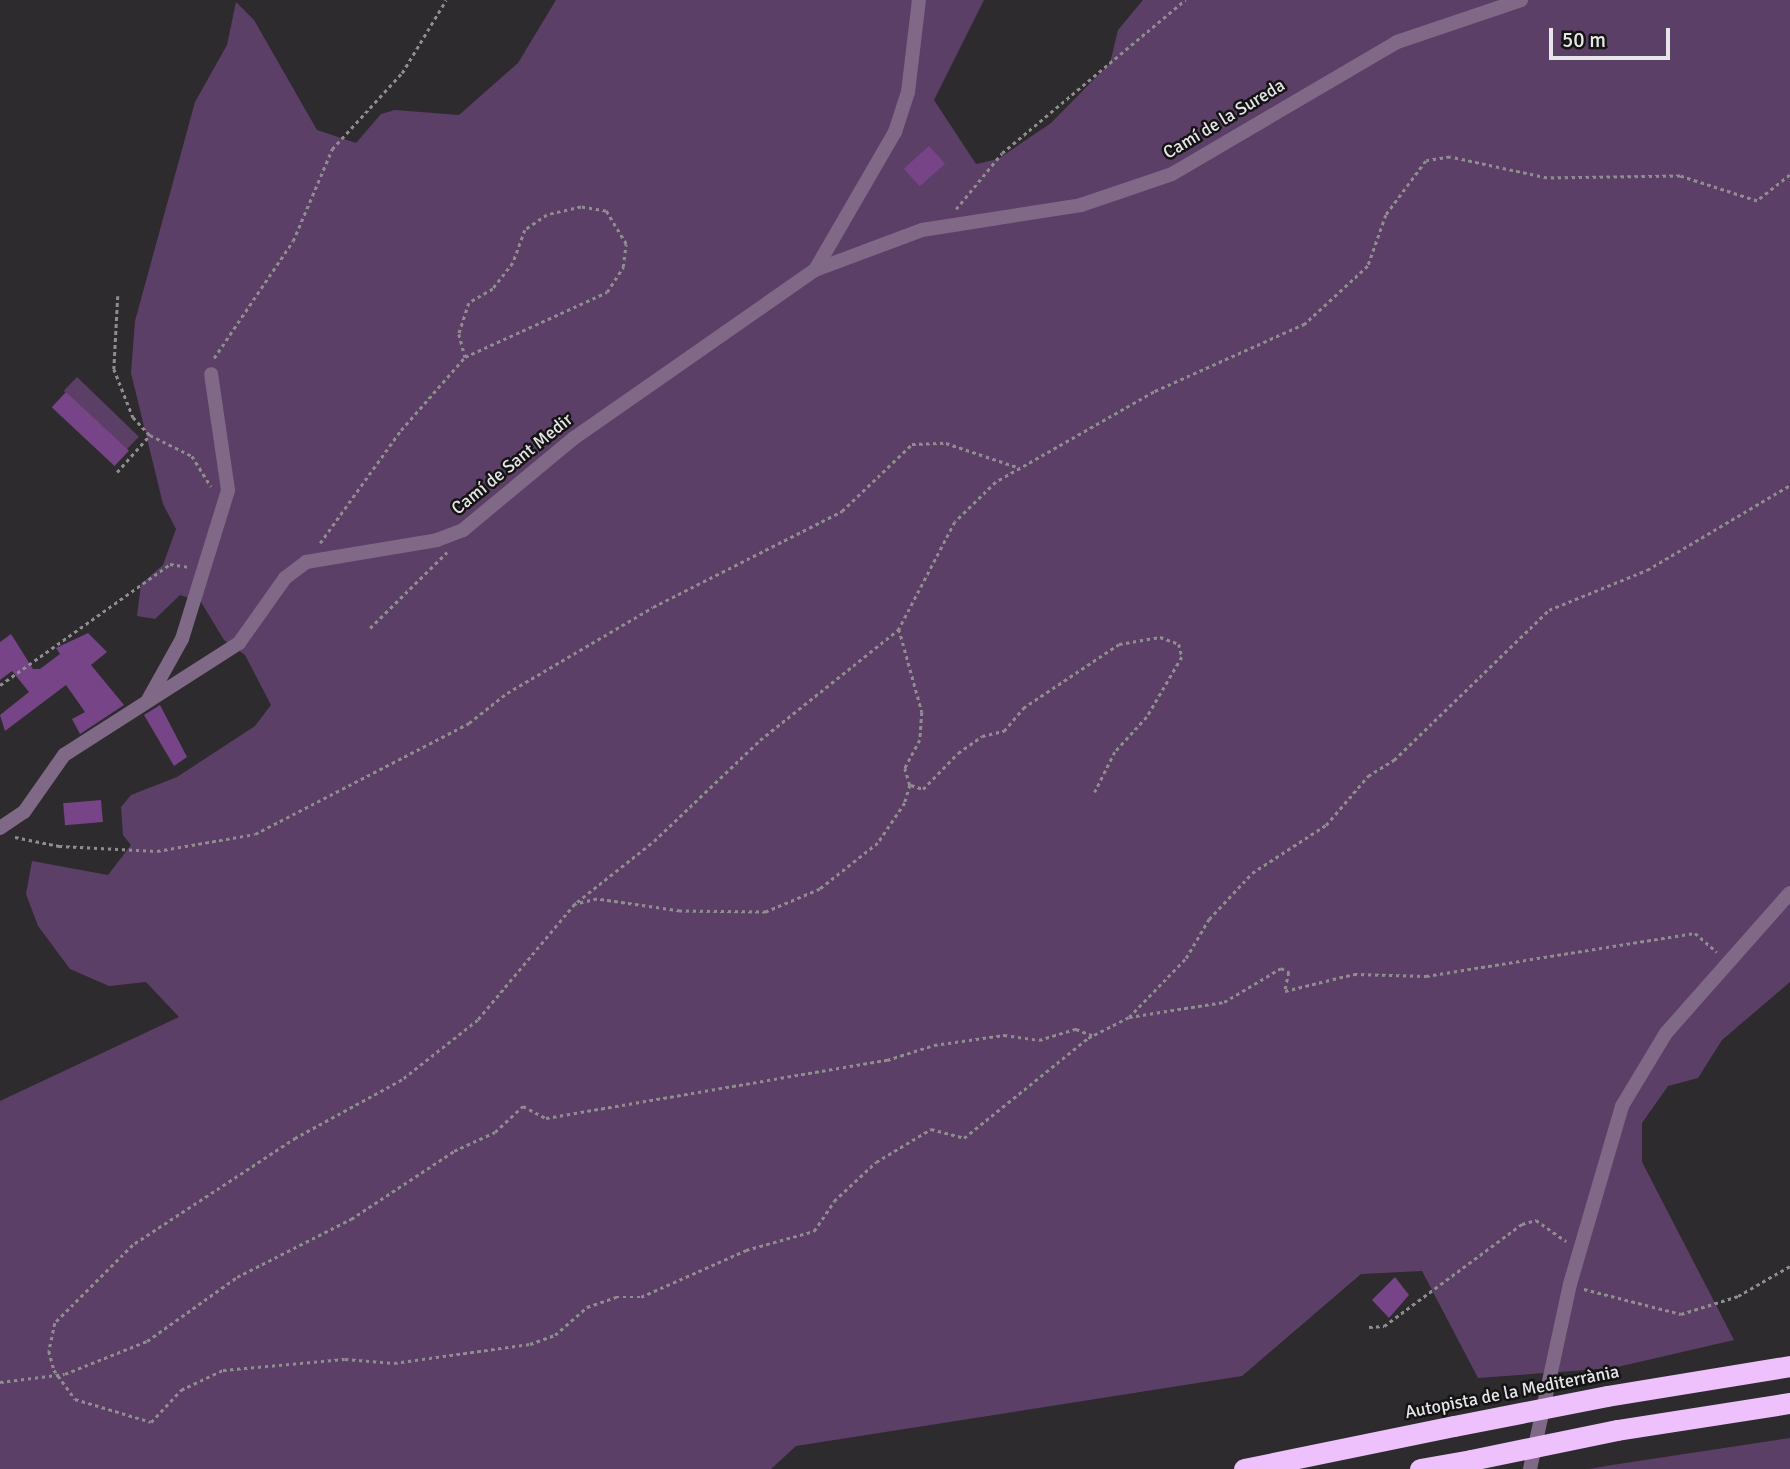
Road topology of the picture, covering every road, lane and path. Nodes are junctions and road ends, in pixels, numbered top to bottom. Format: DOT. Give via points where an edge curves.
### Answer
graph roads {
  1 [pos="446,0"];
  2 [pos="919,0"];
  3 [pos="1185,0"];
  4 [pos="1521,0"];
  5 [pos="1790,175"];
  6 [pos="942,225"];
  7 [pos="815,271"];
  8 [pos="118,296"];
  9 [pos="464,357"];
  10 [pos="211,374"];
  11 [pos="150,435"];
  12 [pos="1020,468"];
  13 [pos="117,472"];
  14 [pos="1790,485"];
  15 [pos="221,509"];
  16 [pos="463,530"];
  17 [pos="306,562"];
  18 [pos="200,569"];
  19 [pos="370,628"];
  20 [pos="899,629"];
  21 [pos="0,685"];
  22 [pos="147,701"];
  23 [pos="910,785"];
  24 [pos="1095,792"];
  25 [pos="6,832"];
  26 [pos="1790,893"];
  27 [pos="575,904"];
  28 [pos="1726,960"];
  29 [pos="1129,1017"];
  30 [pos="1094,1036"];
  31 [pos="1579,1252"];
  32 [pos="1790,1266"];
  33 [pos="1570,1284"];
  34 [pos="1369,1327"];
  35 [pos="1790,1366"];
  36 [pos="54,1370"];
  37 [pos="0,1381"];
  38 [pos="1790,1403"];
  39 [pos="1244,1469"];
  40 [pos="1420,1469"];
  41 [pos="1530,1469"];
  1 -- 10 [label="path" via="402,73 332,149 293,241 233,323"];
  2 -- 7 [label="street, Camí de Sant Medir" via="908,92 895,132"];
  3 -- 6 [label="path" via="1002,153"];
  4 -- 6 [label="street, Camí de la Sureda" via="1397,42 1172,174 1081,205"];
  5 -- 12 [label="path" via="1757,201 1680,176 1547,178 1450,157 1426,161 1386,215 1368,266 1305,324 1154,392"];
  6 -- 7 [label="street, Camí de la Sureda"];
  7 -- 16 [label="street, Camí de Sant Medir" via="574,438"];
  8 -- 11 [label="path" via="114,369 134,416"];
  9 -- 9 [label="path" via="607,292 624,267 626,244 606,211 581,207 547,215 525,230 513,263 492,289 469,303 459,334"];
  9 -- 17 [label="path" via="401,430"];
  10 -- 15 [label="street" via="228,490"];
  11 -- 13 [label="path"];
  11 -- 15 [label="path" via="192,456"];
  12 -- 20 [label="path" via="977,495 955,522"];
  12 -- 25 [label="path" via="946,443 912,444 842,511 653,607 507,693 469,723 255,834 157,851 59,846"];
  14 -- 29 [label="path" via="1647,569 1549,610 1446,713 1368,776 1326,825 1252,873 1209,919 1186,958"];
  15 -- 18 [label="street"];
  16 -- 17 [label="street, Camí de Sant Medir"];
  16 -- 19 [label="path" via="437,567"];
  17 -- 22 [label="street" via="285,578 239,643"];
  18 -- 21 [label="path" via="170,564"];
  18 -- 22 [label="street" via="182,639"];
  20 -- 23 [label="path" via="922,712 920,740 905,768"];
  20 -- 27 [label="path" via="760,740 654,841"];
  22 -- 25 [label="street" via="64,755"];
  23 -- 24 [label="path" via="923,789 958,753 982,736 1004,731 1023,708 1119,644 1160,637 1179,643 1182,657 1147,718 1115,752"];
  23 -- 27 [label="path" via="894,826 794,905 766,912 680,911 597,899"];
  26 -- 28 [label="street"];
  27 -- 36 [label="path" via="478,1020 402,1080 296,1138 133,1245 55,1323 49,1351"];
  28 -- 29 [label="path" via="1695,933 1426,976 1354,974 1284,991 1289,972 1281,968 1224,1002"];
  28 -- 31 [label="street" via="1666,1033 1622,1106"];
  29 -- 30 [label="path"];
  30 -- 36 [label="path" via="1076,1029 1039,1040 1004,1035 934,1045 879,1061 546,1118 523,1107 495,1132 453,1151 359,1214 256,1273 237,1277 173,1328 65,1374"];
  30 -- 36 [label="path" via="964,1138 931,1129 876,1162 834,1201 814,1231 746,1250 641,1297 616,1297 587,1307 555,1335 530,1344 394,1363 345,1359 223,1370 181,1390 151,1422 75,1399"];
  31 -- 33 [label="street"];
  31 -- 34 [label="path" via="1536,1220 1522,1224 1384,1326"];
  32 -- 33 [label="path" via="1738,1296 1681,1314"];
  33 -- 41 [label="street"];
  35 -- 39 [label="highway, Autopista de la Mediterrània, bridge" via="1607,1396"];
  36 -- 37 [label="path"];
  38 -- 40 [label="highway, bridge" via="1617,1430"];
}
